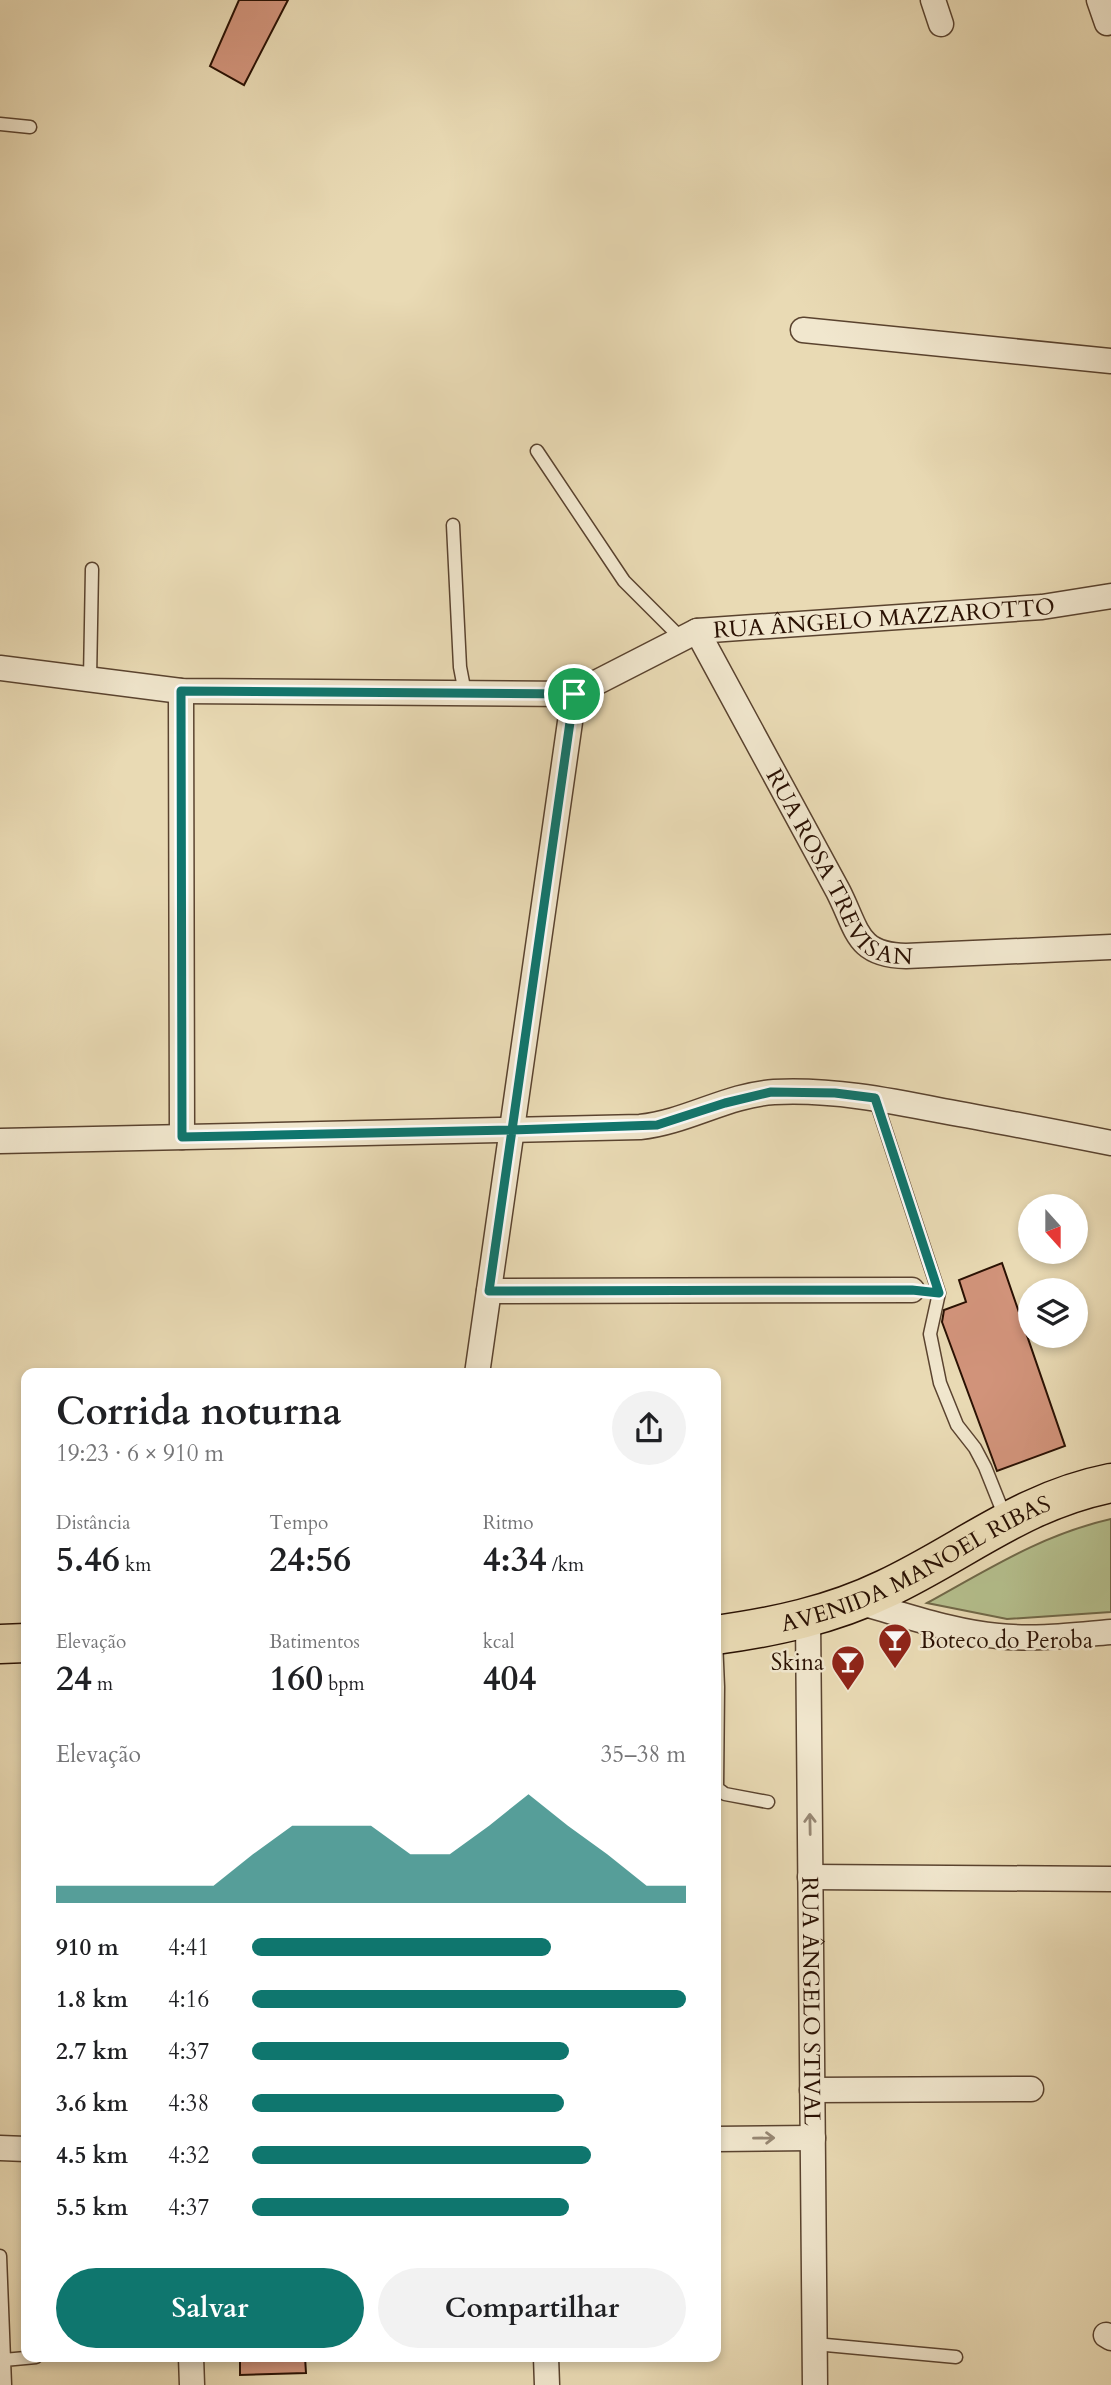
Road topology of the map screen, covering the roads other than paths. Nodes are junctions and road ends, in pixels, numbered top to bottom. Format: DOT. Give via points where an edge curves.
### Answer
graph roads {
  1 [pos="933,0"];
  2 [pos="941,24"];
  3 [pos="0,124"];
  4 [pos="30,127"];
  5 [pos="803,330"];
  6 [pos="1111,360"];
  7 [pos="537,451"];
  8 [pos="453,525"];
  9 [pos="92,569"];
  10 [pos="1111,596"];
  11 [pos="689,635"];
  12 [pos="0,668"];
  13 [pos="90,679"];
  14 [pos="181,691"];
  15 [pos="465,693"];
  16 [pos="574,694"];
  17 [pos="1111,947"];
  18 [pos="875,1098"];
  19 [pos="512,1130"];
  20 [pos="182,1137"];
  21 [pos="0,1141"];
  22 [pos="1111,1143"];
  23 [pos="912,1290"];
  24 [pos="489,1291"];
  25 [pos="939,1293"];
  26 [pos="478,1368"];
  27 [pos="1111,1483"];
  28 [pos="1006,1521"];
  29 [pos="858,1602"];
  30 [pos="808,1618"];
  31 [pos="1111,1632"];
  32 [pos="721,1637"];
  33 [pos="21,1643"];
  34 [pos="0,1644"];
  35 [pos="21,1669"];
  36 [pos="0,1670"];
  37 [pos="721,1791"];
  38 [pos="768,1802"];
  39 [pos="810,1877"];
  40 [pos="1111,1879"];
  41 [pos="1031,2089"];
  42 [pos="813,2090"];
  43 [pos="813,2138"];
  44 [pos="721,2139"];
  45 [pos="0,2148"];
  46 [pos="21,2149"];
  47 [pos="0,2256"];
  48 [pos="815,2344"];
  49 [pos="956,2357"];
  50 [pos="21,2358"];
  51 [pos="4,2360"];
  52 [pos="191,2362"];
  53 [pos="546,2362"];
  54 [pos="5,2385"];
  55 [pos="191,2385"];
  56 [pos="547,2385"];
  57 [pos="816,2385"];
  1 -- 2 [label="street"];
  3 -- 4 [label="lane"];
  5 -- 6 [label="street"];
  7 -- 11 [label="lane" via="624,581"];
  8 -- 15 [label="lane"];
  9 -- 13 [label="lane"];
  10 -- 11 [label="street, RUA ÂNGELO MAZZAROTTO" via="1042,607"];
  11 -- 16 [label="street, RUA ÂNGELO MAZZAROTTO"];
  11 -- 17 [label="street, RUA ROSA TREVISAN" via="859,935 875,952 906,956"];
  12 -- 13 [label="street, RUA ÂNGELO MAZZAROTTO"];
  13 -- 14 [label="street, RUA ÂNGELO MAZZAROTTO"];
  14 -- 15 [label="street, RUA ÂNGELO MAZZAROTTO"];
  14 -- 20 [label="street"];
  15 -- 16 [label="street, RUA ÂNGELO MAZZAROTTO"];
  16 -- 19 [label="street"];
  18 -- 19 [label="street" via="771,1092 657,1125"];
  18 -- 22 [label="street"];
  18 -- 25 [label="lane"];
  19 -- 20 [label="street"];
  19 -- 24 [label="street"];
  20 -- 21 [label="street"];
  23 -- 24 [label="street"];
  23 -- 25 [label="lane"];
  24 -- 26 [label="street"];
  25 -- 28 [label="lane" via="930,1334 940,1383 957,1425 985,1467"];
  27 -- 28 [label="main road, AVENIDA MANOEL RIBAS" via="1060,1496"];
  28 -- 29 [label="main road, AVENIDA MANOEL RIBAS"];
  29 -- 30 [label="main road, AVENIDA MANOEL RIBAS"];
  29 -- 31 [label="street" via="1000,1637"];
  30 -- 32 [label="main road, AVENIDA MANOEL RIBAS"];
  39 -- 30 [label="street, RUA ÂNGELO STIVAL, one-way"];
  33 -- 34 [label="main road"];
  35 -- 36 [label="main road"];
  37 -- 38 [label="lane"];
  39 -- 40 [label="street"];
  39 -- 42 [label="street, RUA ÂNGELO STIVAL"];
  41 -- 42 [label="street"];
  42 -- 43 [label="street, RUA ÂNGELO STIVAL"];
  44 -- 43 [label="street, one-way"];
  43 -- 48 [label="street, RUA ÂNGELO STIVAL"];
  45 -- 46 [label="street"];
  47 -- 51 [label="lane"];
  48 -- 49 [label="lane"];
  48 -- 57 [label="street, RUA ÂNGELO STIVAL"];
  50 -- 51 [label="lane"];
  51 -- 54 [label="lane"];
  52 -- 55 [label="street"];
  53 -- 56 [label="street"];
}
